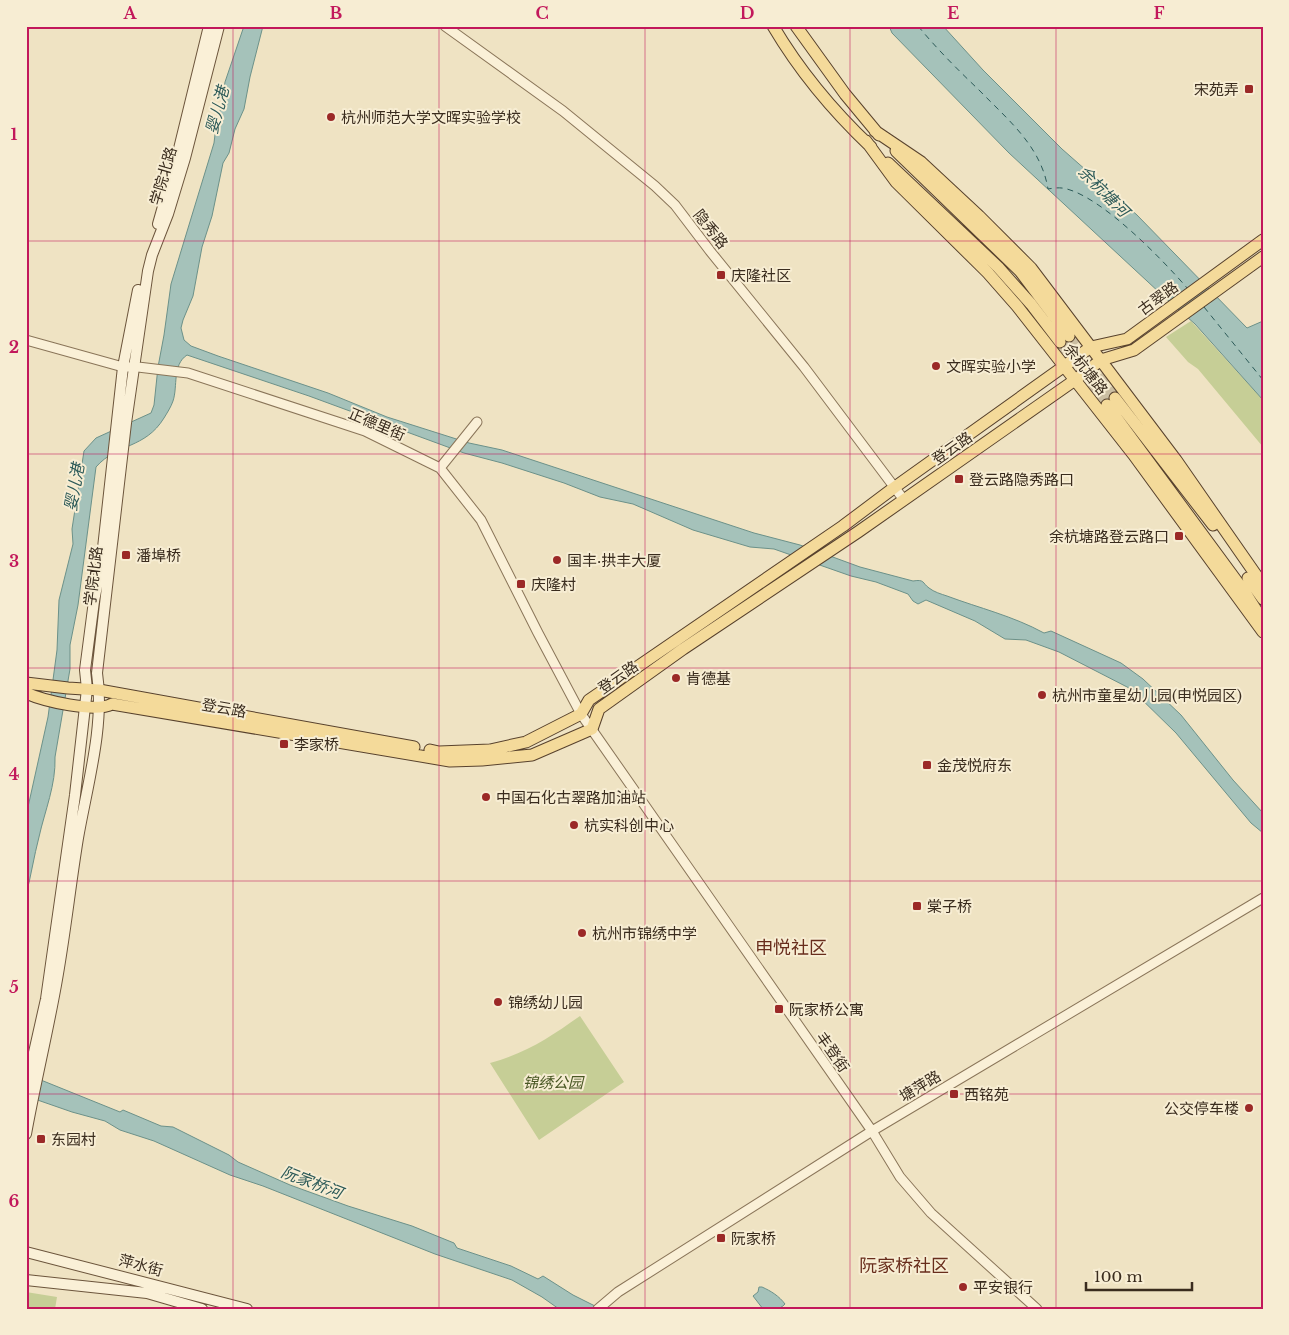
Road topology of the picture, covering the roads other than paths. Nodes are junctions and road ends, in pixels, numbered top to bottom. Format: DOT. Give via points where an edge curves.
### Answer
graph roads {
  1 [pos="209,26"];
  2 [pos="219,26"];
  3 [pos="445,26"];
  4 [pos="773,26"];
  5 [pos="796,26"];
  6 [pos="875,131"];
  7 [pos="866,141"];
  8 [pos="1260,242"];
  9 [pos="1263,258"];
  10 [pos="26,340"];
  11 [pos="1092,347"];
  12 [pos="1101,360"];
  13 [pos="131,367"];
  14 [pos="1065,367"];
  15 [pos="1075,380"];
  16 [pos="476,422"];
  17 [pos="440,468"];
  18 [pos="895,487"];
  19 [pos="904,500"];
  20 [pos="1263,585"];
  21 [pos="1263,599"];
  22 [pos="1263,621"];
  23 [pos="1263,632"];
  24 [pos="30,683"];
  25 [pos="93,689"];
  26 [pos="26,693"];
  27 [pos="85,706"];
  28 [pos="98,707"];
  29 [pos="581,714"];
  30 [pos="592,729"];
  31 [pos="1263,898"];
  32 [pos="36,1064"];
  33 [pos="26,1088"];
  34 [pos="872,1131"];
  35 [pos="26,1134"];
  36 [pos="26,1252"];
  37 [pos="26,1280"];
  38 [pos="599,1307"];
  39 [pos="202,1309"];
  40 [pos="248,1309"];
  41 [pos="1037,1309"];
  1 -- 13 [label="main road, 学院北路" via="177,158 144,262"];
  2 -- 13 [label="main road, 学院北路" via="185,158 152,255"];
  3 -- 18 [label="street, 隐秀路" via="563,111 675,205"];
  4 -- 7 [label="main road, 余杭塘路" via="797,63"];
  5 -- 6 [label="main road, 余杭塘路"];
  6 -- 7 [label="main road, 余杭塘路" via="1020,271 1064,339 998,267"];
  6 -- 11 [label="main road, 余杭塘路" via="921,162 979,216 1030,268"];
  7 -- 14 [label="main road, 余杭塘路" via="896,182 1012,299"];
  8 -- 11 [label="main road, 古翠路" via="1127,339"];
  9 -- 12 [label="main road, 古翠路" via="1134,350"];
  10 -- 13 [label="street, 正德里街"];
  11 -- 12 [label="main road, 余杭塘路"];
  11 -- 14 [label="main road, 古翠路"];
  12 -- 15 [label="main road, 古翠路"];
  12 -- 20 [label="main road, 余杭塘路"];
  13 -- 17 [label="street, 正德里街" via="188,373 365,431"];
  13 -- 25 [label="main road, 学院北路" via="121,425"];
  14 -- 15 [label="main road, 余杭塘路"];
  14 -- 18 [label="main road, 登云路"];
  15 -- 19 [label="main road, 登云路"];
  15 -- 23 [label="main road, 余杭塘路"];
  16 -- 17 [label="street"];
  17 -- 29 [label="street, 正德里街" via="481,520"];
  18 -- 19 [label="street, 隐秀路"];
  18 -- 29 [label="main road, 登云路" via="796,559 589,700"];
  19 -- 30 [label="main road, 登云路" via="599,709"];
  21 -- 22 [label="main road, 余杭塘路" via="1209,520 1111,401"];
  24 -- 25 [label="main road, 登云路"];
  25 -- 27 [label="main road, 学院北路"];
  25 -- 28 [label="main road, 学院北路"];
  25 -- 29 [label="main road, 登云路" via="439,752 510,746 540,736"];
  26 -- 27 [label="main road, 登云路" via="39,700"];
  27 -- 28 [label="main road, 登云路"];
  27 -- 32 [label="main road, 学院北路"];
  28 -- 30 [label="main road, 登云路" via="112,704 450,761 532,755"];
  28 -- 32 [label="main road, 学院北路" via="86,805 78,836 56,986"];
  29 -- 30 [label="street, 丰登街"];
  30 -- 34 [label="street, 丰登街"];
  31 -- 34 [label="street, 塘萍路"];
  32 -- 33 [label="main road, 学院北路"];
  32 -- 35 [label="main road, 学院北路"];
  34 -- 38 [label="street, 塘萍路"];
  34 -- 41 [label="street, 丰登街" via="900,1177 931,1213"];
  36 -- 40 [label="main road, 萍水街"];
  37 -- 39 [label="main road, 萍水街" via="147,1293"];
}
